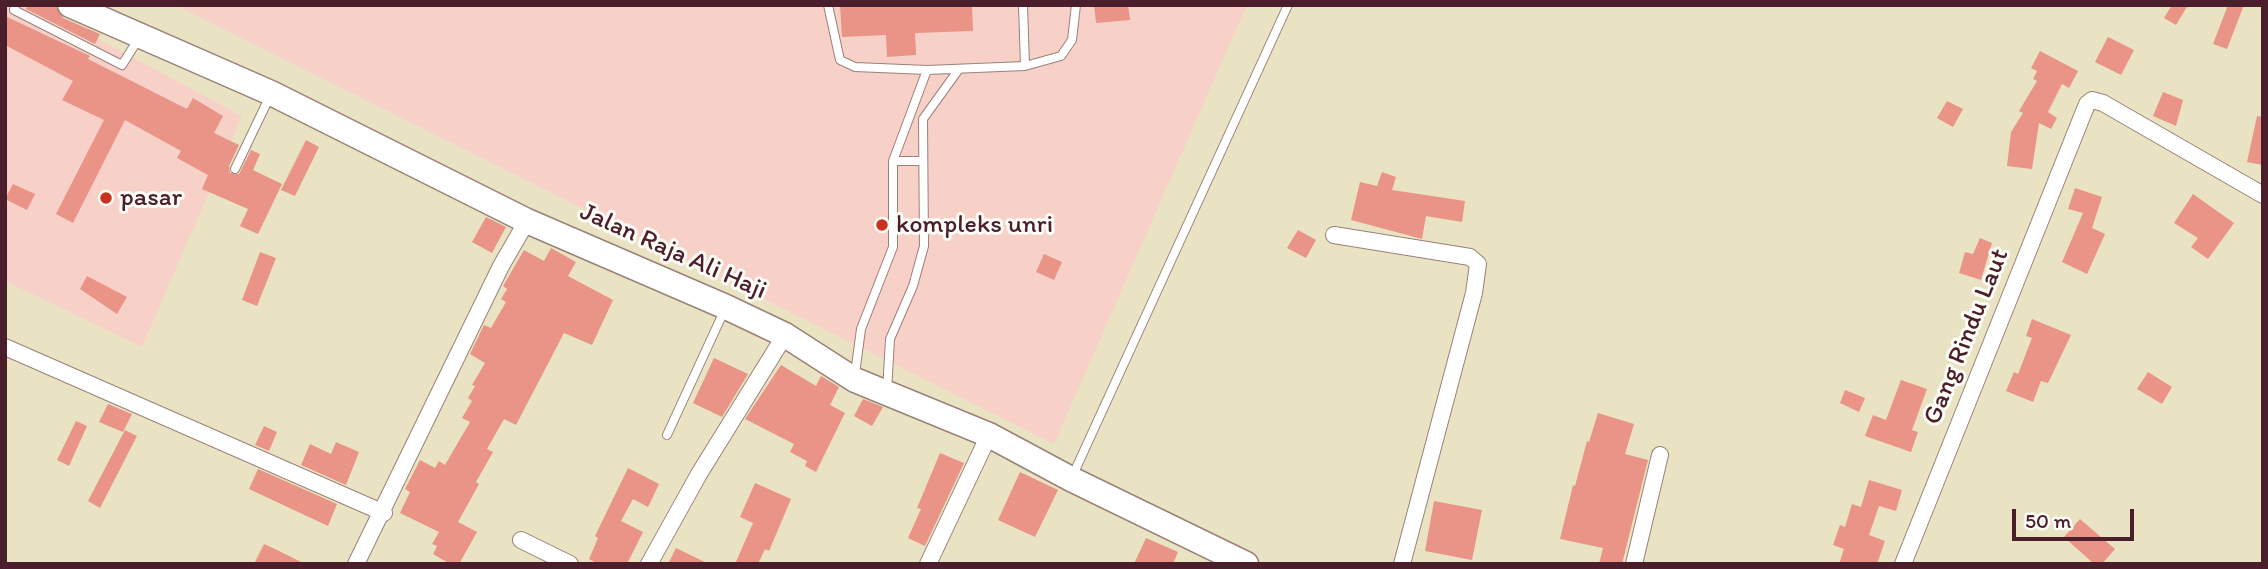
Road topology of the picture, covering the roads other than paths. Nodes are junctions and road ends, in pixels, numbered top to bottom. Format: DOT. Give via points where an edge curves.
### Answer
graph roads {
  1 [pos="15,5"];
  2 [pos="70,5"];
  3 [pos="828,5"];
  4 [pos="1023,5"];
  5 [pos="1076,5"];
  6 [pos="1288,5"];
  7 [pos="140,37"];
  8 [pos="1025,66"];
  9 [pos="959,69"];
  10 [pos="927,70"];
  11 [pos="271,93"];
  12 [pos="893,160"];
  13 [pos="923,160"];
  14 [pos="235,169"];
  15 [pos="2263,195"];
  16 [pos="527,221"];
  17 [pos="1334,235"];
  18 [pos="726,307"];
  19 [pos="785,335"];
  20 [pos="5,347"];
  21 [pos="855,380"];
  22 [pos="887,395"];
  23 [pos="667,435"];
  24 [pos="989,435"];
  25 [pos="1660,455"];
  26 [pos="1071,479"];
  27 [pos="384,513"];
  28 [pos="522,540"];
  29 [pos="356,564"];
  30 [pos="570,564"];
  31 [pos="649,564"];
  32 [pos="928,564"];
  33 [pos="1246,564"];
  34 [pos="1402,564"];
  35 [pos="1634,564"];
  36 [pos="1903,564"];
  1 -- 7 [label="lane" via="14,10 122,65"];
  2 -- 7 [label="main road, Jalan Raja Ali Haji"];
  3 -- 10 [label="lane" via="839,60 855,67"];
  4 -- 8 [label="lane"];
  5 -- 8 [label="lane" via="1068,49 1051,60"];
  6 -- 26 [label="lane"];
  7 -- 11 [label="main road, Jalan Raja Ali Haji"];
  8 -- 9 [label="lane"];
  9 -- 10 [label="lane"];
  9 -- 13 [label="lane" via="923,119"];
  10 -- 12 [label="lane"];
  11 -- 14 [label="lane"];
  11 -- 16 [label="main road, Jalan Raja Ali Haji"];
  12 -- 13 [label="lane"];
  12 -- 21 [label="lane" via="893,247 861,330"];
  13 -- 22 [label="lane" via="924,246 890,339"];
  15 -- 36 [label="street, Gang Rindu Laut" via="2096,100 2082,111"];
  16 -- 18 [label="main road, Jalan Raja Ali Haji"];
  16 -- 27 [label="street" via="501,266"];
  17 -- 34 [label="street" via="1470,257 1478,264"];
  18 -- 19 [label="main road, Jalan Raja Ali Haji"];
  18 -- 23 [label="lane"];
  19 -- 21 [label="main road, Jalan Raja Ali Haji"];
  19 -- 31 [label="street"];
  20 -- 27 [label="street"];
  21 -- 22 [label="main road, Jalan Raja Ali Haji"];
  22 -- 24 [label="main road, Jalan Raja Ali Haji"];
  24 -- 26 [label="main road, Jalan Raja Ali Haji"];
  24 -- 32 [label="street"];
  25 -- 35 [label="street"];
  26 -- 33 [label="main road, Jalan Raja Ali Haji"];
  27 -- 29 [label="street"];
  28 -- 30 [label="street"];
}
